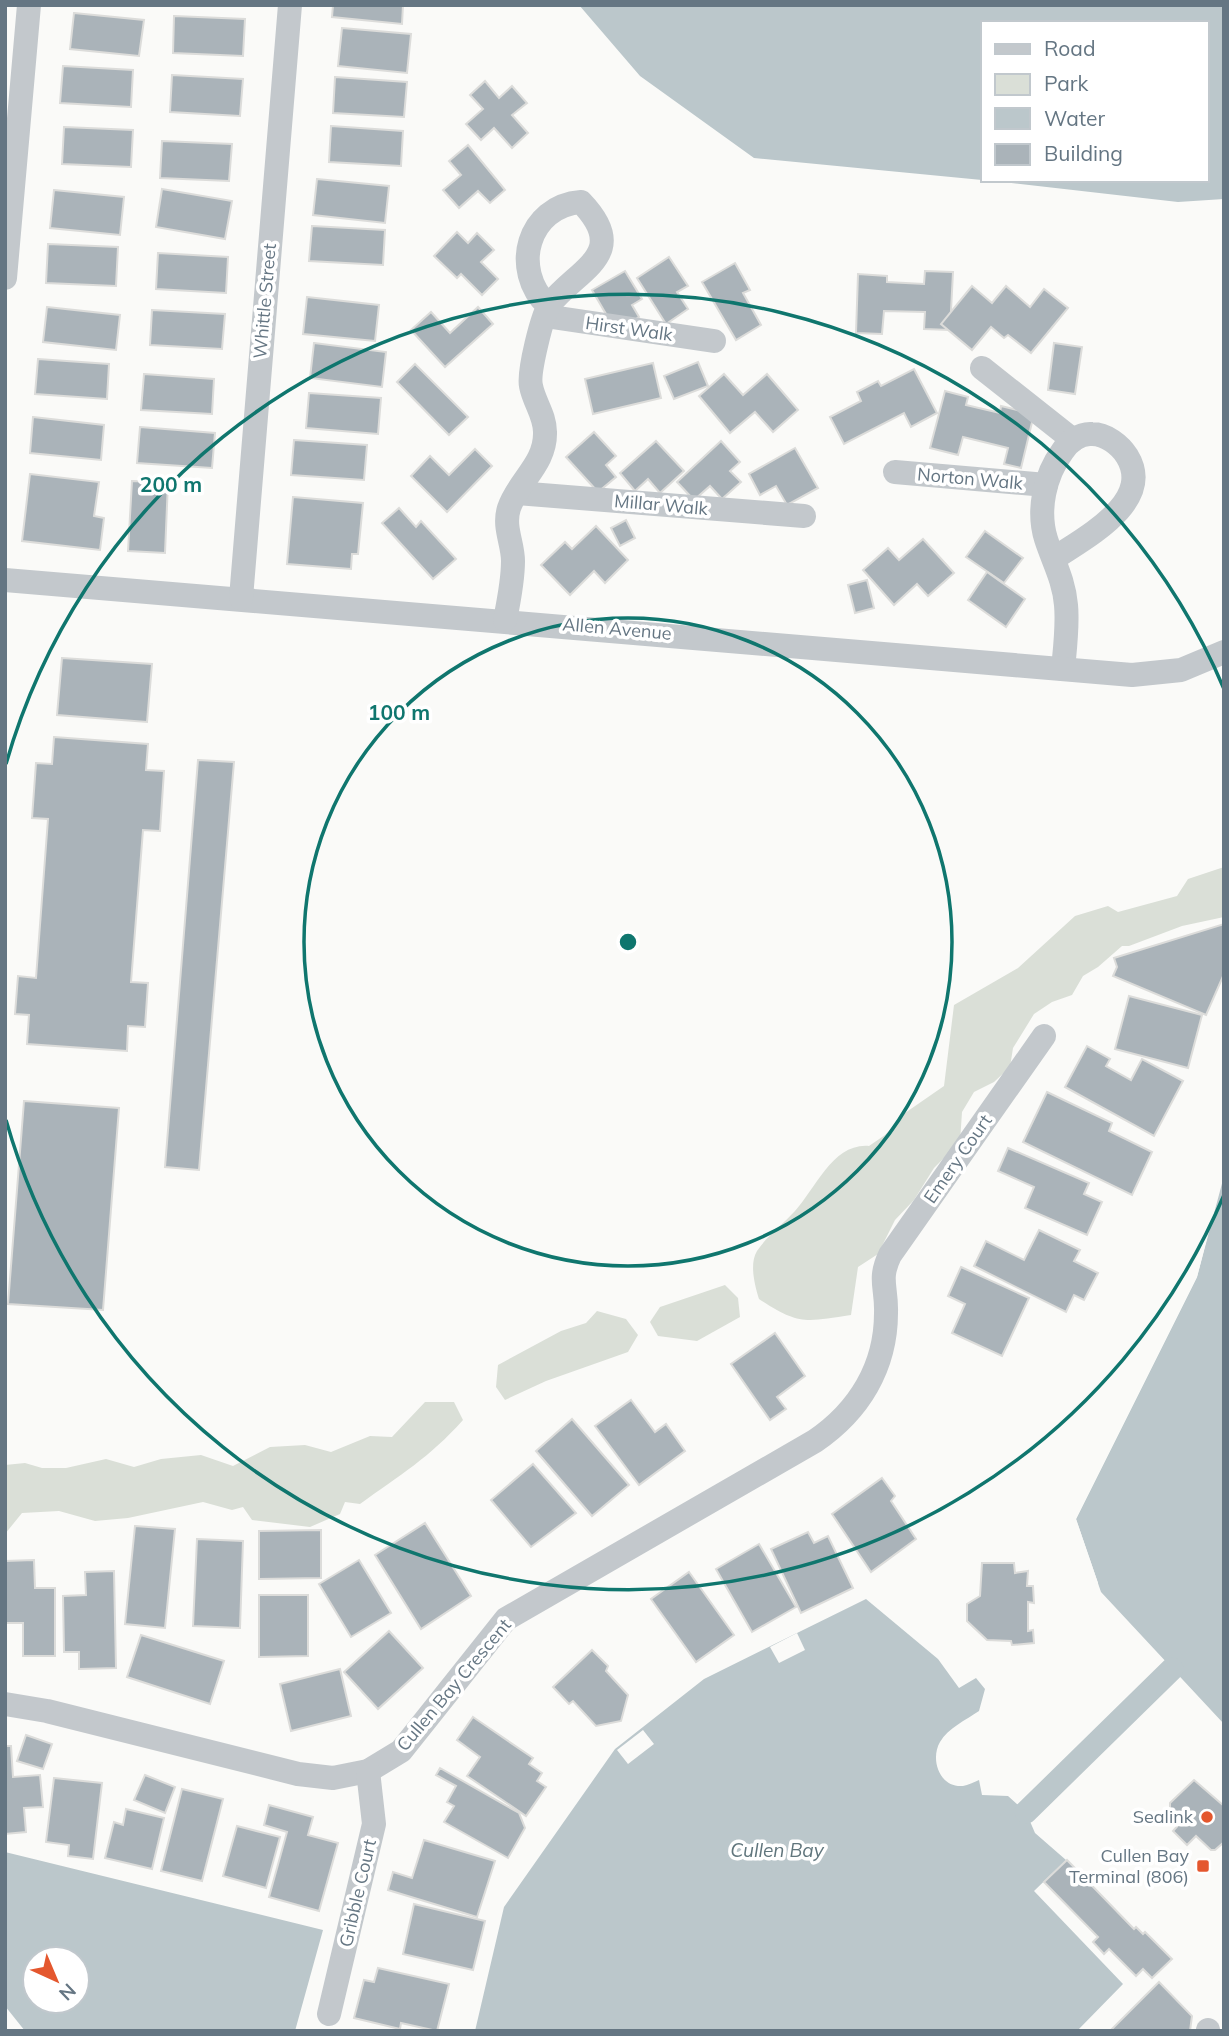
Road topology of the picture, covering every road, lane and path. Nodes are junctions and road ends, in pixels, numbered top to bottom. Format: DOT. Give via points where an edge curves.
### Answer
graph roads {
  1 [pos="29,5"];
  2 [pos="290,5"];
  3 [pos="5,278"];
  4 [pos="714,341"];
  5 [pos="982,369"];
  6 [pos="1073,440"];
  7 [pos="895,472"];
  8 [pos="1046,485"];
  9 [pos="517,493"];
  10 [pos="804,516"];
  11 [pos="1055,558"];
  12 [pos="5,580"];
  13 [pos="241,598"];
  14 [pos="505,620"];
  15 [pos="1224,652"];
  16 [pos="1063,668"];
  17 [pos="1044,1036"];
  18 [pos="882,1286"];
  19 [pos="5,1704"];
  20 [pos="368,1771"];
  21 [pos="329,2014"];
  1 -- 3 [label="street"];
  2 -- 13 [label="street, Whittle Street"];
  4 -- 9 [label="street, Hirst Walk" via="546,311 530,378 543,418 544,445 534,470"];
  5 -- 6 [label="street"];
  6 -- 8 [label="street" via="1050,470"];
  6 -- 11 [label="street" via="1092,434 1113,441 1130,461 1132,483 1114,516"];
  7 -- 8 [label="street, Norton Walk"];
  8 -- 11 [label="street" via="1044,526"];
  9 -- 10 [label="street, Millar Walk"];
  9 -- 14 [label="street" via="507,525 513,560"];
  11 -- 16 [label="street" via="1066,606"];
  12 -- 13 [label="street, Allen Avenue"];
  13 -- 14 [label="street, Allen Avenue"];
  14 -- 16 [label="street, Allen Avenue"];
  15 -- 16 [label="street, Allen Avenue" via="1164,674"];
  17 -- 18 [label="street, Emery Court" via="890,1255"];
  18 -- 20 [label="street, Cullen Bay Crescent" via="886,1312 875,1369 859,1401 839,1424 506,1619 401,1751"];
  19 -- 20 [label="street, Cullen Bay Crescent" via="298,1774 333,1778"];
  20 -- 21 [label="street, Gribble Court" via="374,1824"];
}
